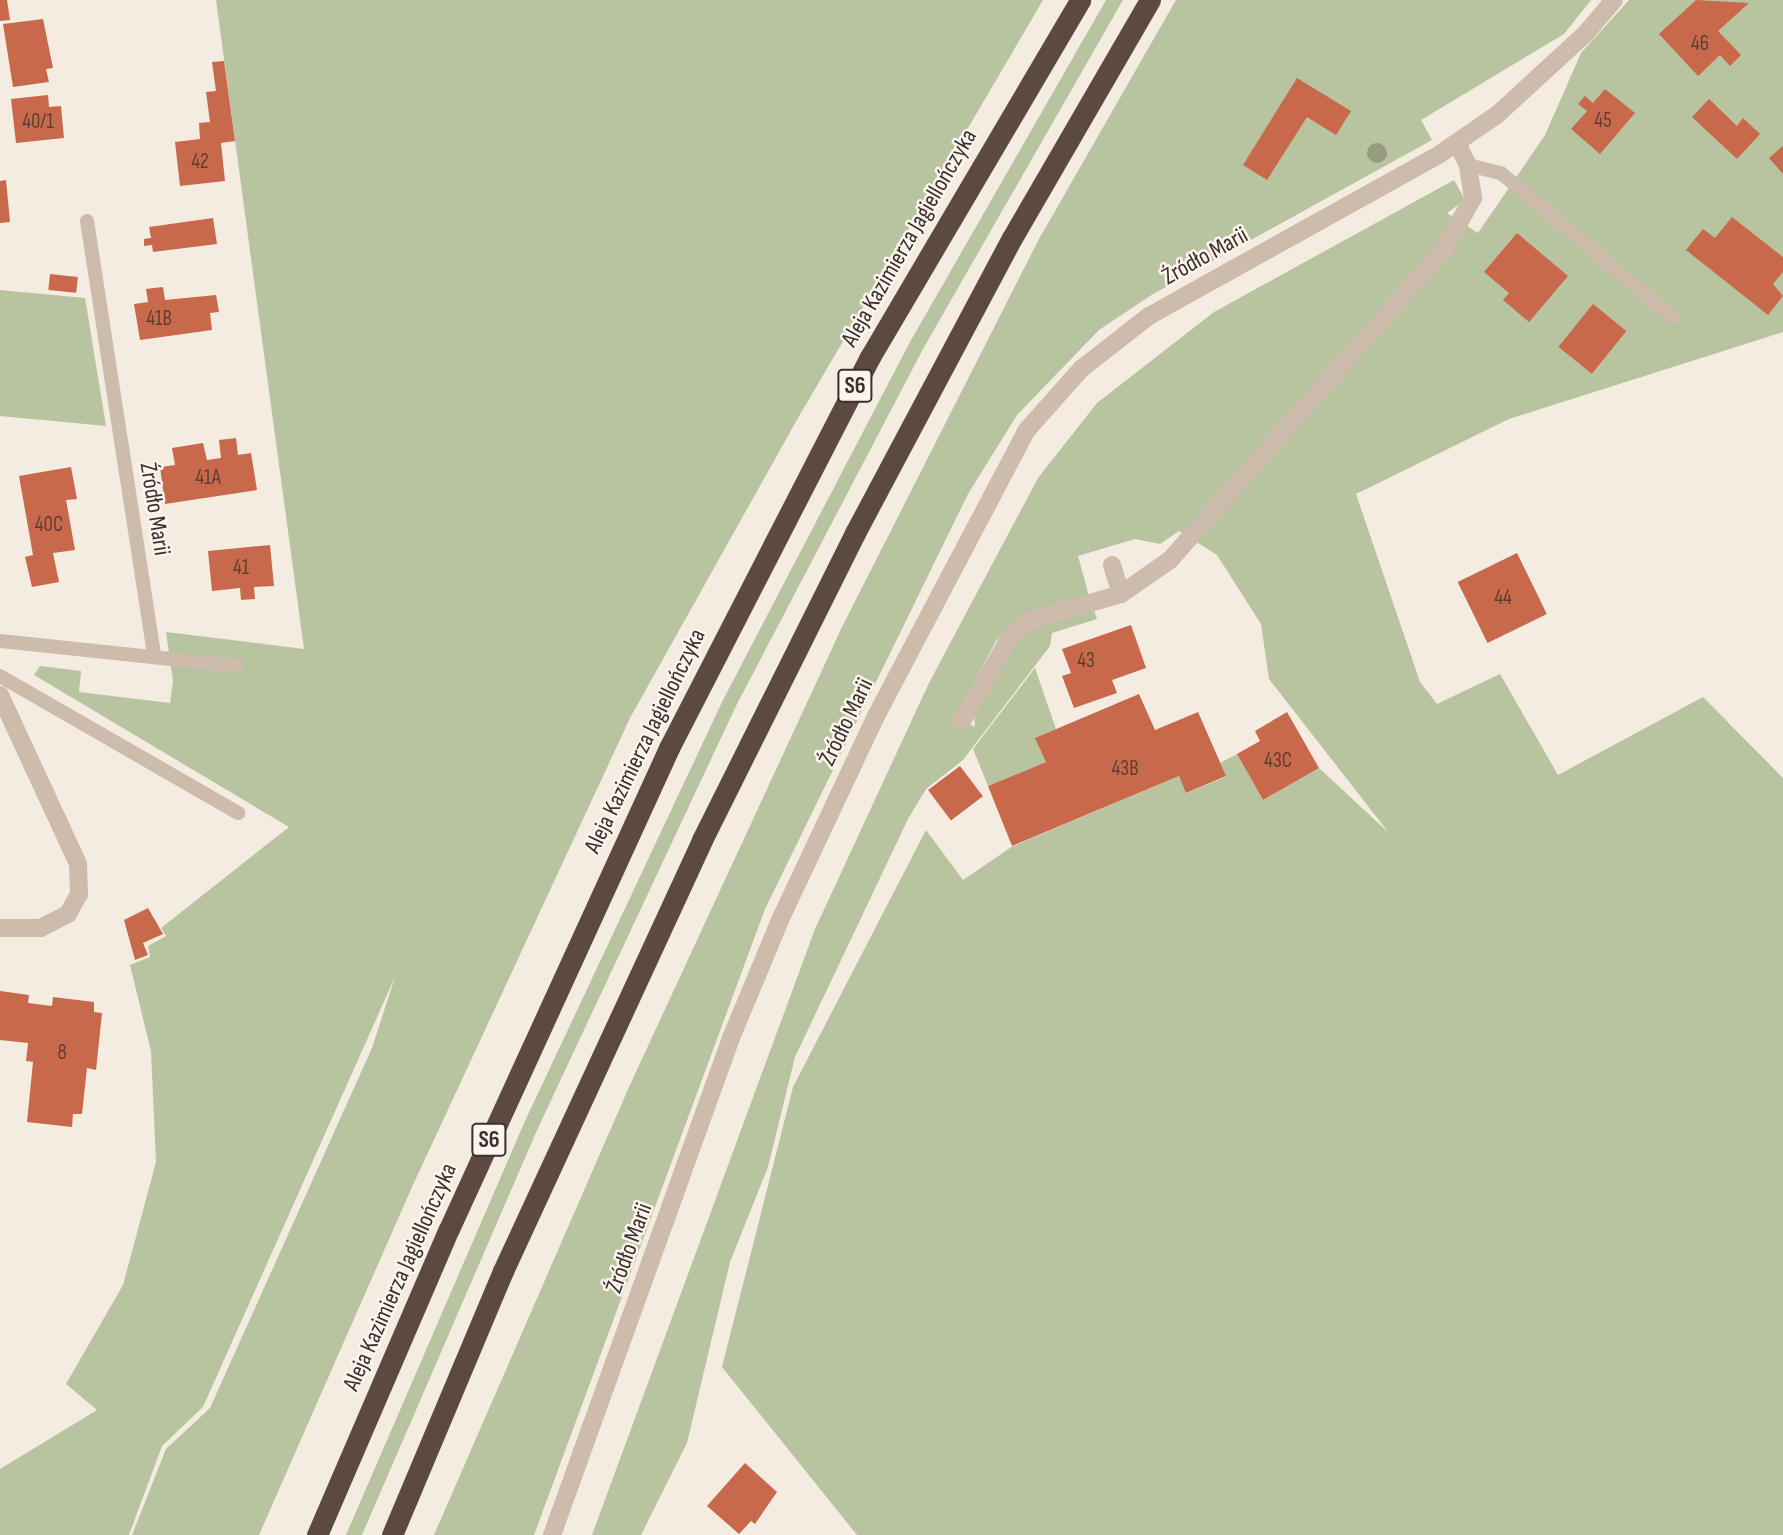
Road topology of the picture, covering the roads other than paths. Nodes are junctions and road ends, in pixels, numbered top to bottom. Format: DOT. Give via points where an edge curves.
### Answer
graph roads {
  1 [pos="1080,0"];
  2 [pos="1150,0"];
  3 [pos="1614,0"];
  4 [pos="1457,143"];
  5 [pos="1468,165"];
  6 [pos="87,221"];
  7 [pos="1673,318"];
  8 [pos="1112,565"];
  9 [pos="1121,594"];
  10 [pos="0,641"];
  11 [pos="154,653"];
  12 [pos="238,666"];
  13 [pos="0,676"];
  14 [pos="0,695"];
  15 [pos="962,721"];
  16 [pos="238,813"];
  17 [pos="0,928"];
  18 [pos="317,1535"];
  19 [pos="392,1535"];
  20 [pos="552,1535"];
  1 -- 18 [label="highway, Aleja Kazimierza Jagiellończyka / S6" via="870,357 669,748 449,1229"];
  2 -- 19 [label="highway" via="987,285 702,840 503,1271"];
  3 -- 4 [label="street, Źródło Marii" via="1546,72"];
  4 -- 5 [label="street"];
  4 -- 20 [label="street, Źródło Marii" via="1149,316 1081,369 1020,441 876,716 780,920 731,1038"];
  5 -- 7 [label="lane" via="1501,173"];
  5 -- 9 [label="street" via="1473,198 1444,249 1211,517 1154,575"];
  6 -- 11 [label="lane, Źródło Marii"];
  8 -- 9 [label="street"];
  9 -- 15 [label="street" via="1032,620 1013,632"];
  10 -- 11 [label="lane"];
  11 -- 12 [label="lane"];
  13 -- 16 [label="lane"];
  14 -- 17 [label="street" via="78,864 79,894 68,914 41,928"];
}
